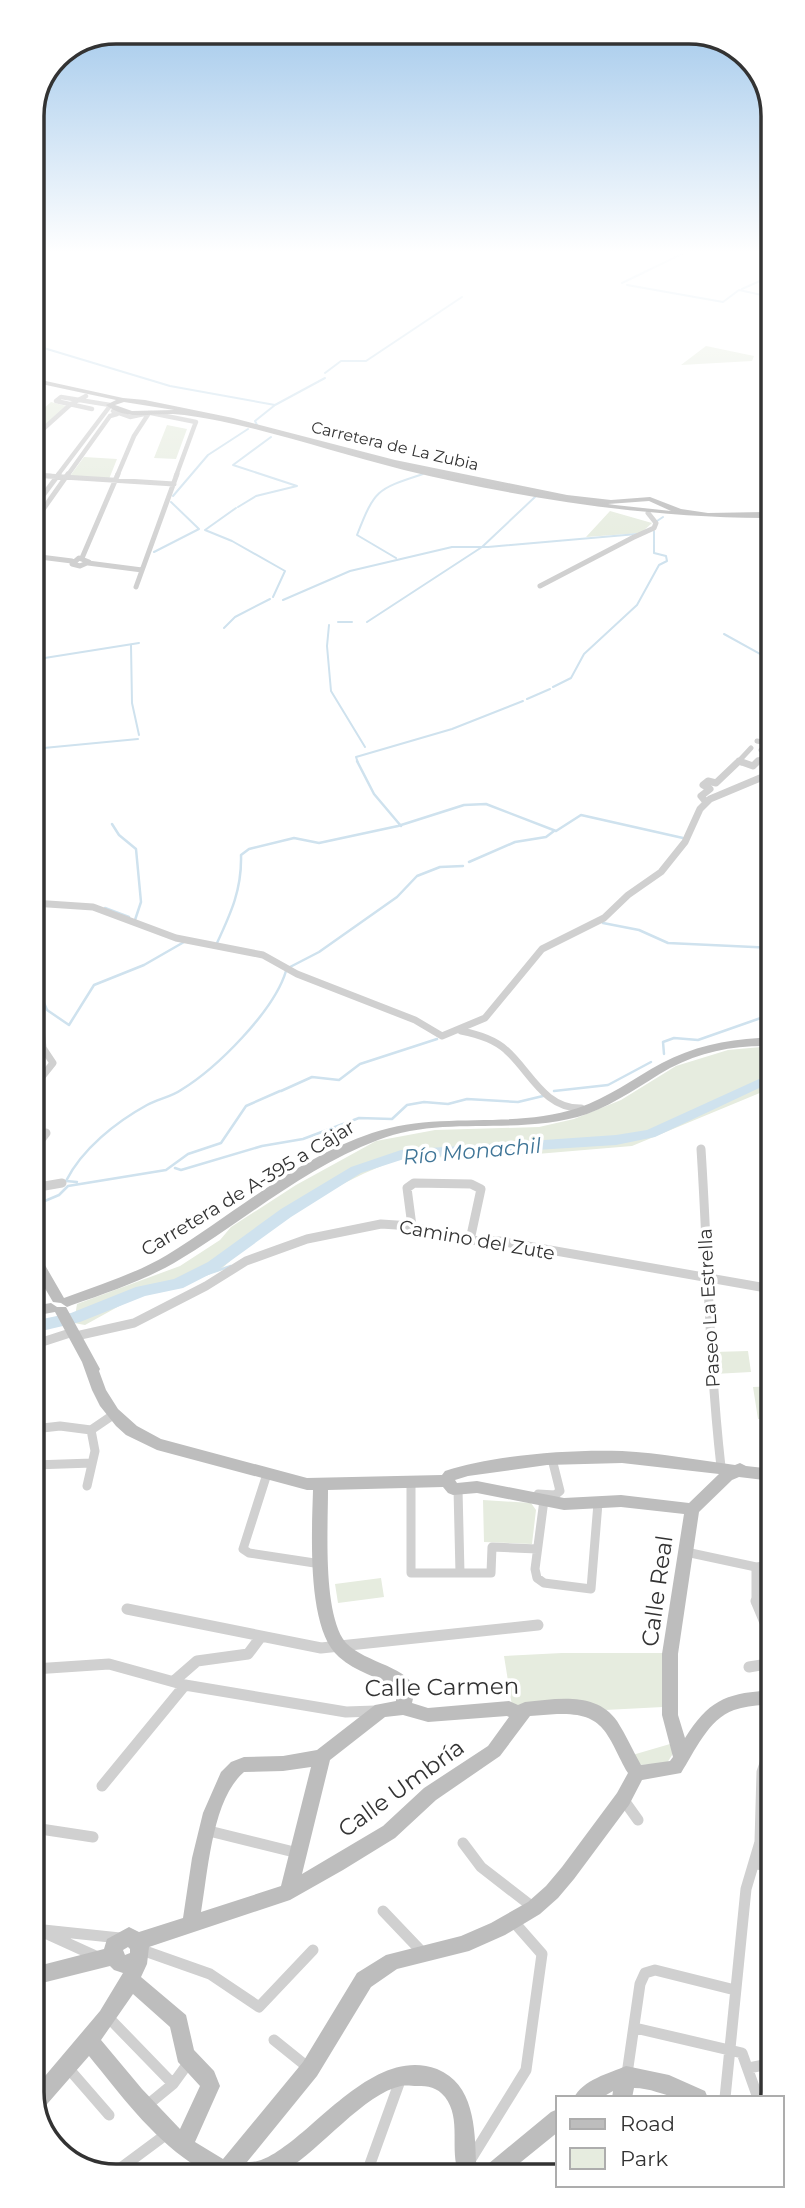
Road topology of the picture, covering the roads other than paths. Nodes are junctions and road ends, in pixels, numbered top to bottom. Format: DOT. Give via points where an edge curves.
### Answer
graph roads {
  1 [pos="44,383"];
  2 [pos="44,384"];
  3 [pos="86,396"];
  4 [pos="127,400"];
  5 [pos="78,401"];
  6 [pos="71,404"];
  7 [pos="113,408"];
  8 [pos="92,409"];
  9 [pos="149,414"];
  10 [pos="208,417"];
  11 [pos="44,428"];
  12 [pos="44,476"];
  13 [pos="57,477"];
  14 [pos="66,477"];
  15 [pos="115,480"];
  16 [pos="174,484"];
  17 [pos="44,494"];
  18 [pos="630,505"];
  19 [pos="44,508"];
  20 [pos="656,510"];
  21 [pos="761,515"];
  22 [pos="634,537"];
  23 [pos="615,553"];
  24 [pos="44,558"];
  25 [pos="82,558"];
  26 [pos="72,561"];
  27 [pos="88,563"];
  28 [pos="142,570"];
  29 [pos="540,586"];
  30 [pos="136,587"];
  31 [pos="757,741"];
  32 [pos="761,742"];
  33 [pos="751,748"];
  34 [pos="761,754"];
  35 [pos="738,762"];
  36 [pos="756,764"];
  37 [pos="761,766"];
  38 [pos="761,777"];
  39 [pos="706,802"];
  40 [pos="44,904"];
  41 [pos="458,1031"];
  42 [pos="761,1042"];
  43 [pos="44,1050"];
  44 [pos="44,1074"];
  45 [pos="614,1098"];
  46 [pos="46,1133"];
  47 [pos="44,1136"];
  48 [pos="701,1149"];
  49 [pos="62,1183"];
  50 [pos="44,1186"];
  51 [pos="412,1226"];
  52 [pos="470,1240"];
  53 [pos="44,1277"];
  54 [pos="710,1279"];
  55 [pos="761,1287"];
  56 [pos="44,1313"];
  57 [pos="65,1316"];
  58 [pos="44,1335"];
  59 [pos="89,1363"];
  60 [pos="106,1401"];
  61 [pos="107,1419"];
  62 [pos="44,1428"];
  63 [pos="134,1429"];
  64 [pos="91,1430"];
  65 [pos="552,1459"];
  66 [pos="92,1463"];
  67 [pos="44,1465"];
  68 [pos="721,1466"];
  69 [pos="740,1469"];
  70 [pos="761,1473"];
  71 [pos="267,1474"];
  72 [pos="411,1483"];
  73 [pos="459,1483"];
  74 [pos="321,1484"];
  75 [pos="87,1486"];
  76 [pos="539,1499"];
  77 [pos="598,1503"];
  78 [pos="692,1509"];
  79 [pos="537,1549"];
  80 [pos="686,1552"];
  81 [pos="321,1564"];
  82 [pos="761,1566"];
  83 [pos="756,1567"];
  84 [pos="460,1573"];
  85 [pos="127,1609"];
  86 [pos="761,1616"];
  87 [pos="538,1625"];
  88 [pos="335,1636"];
  89 [pos="260,1638"];
  90 [pos="761,1665"];
  91 [pos="750,1667"];
  92 [pos="44,1668"];
  93 [pos="401,1679"];
  94 [pos="179,1683"];
  95 [pos="761,1697"];
  96 [pos="403,1708"];
  97 [pos="381,1710"];
  98 [pos="518,1714"];
  99 [pos="684,1747"];
  100 [pos="322,1756"];
  101 [pos="637,1773"];
  102 [pos="103,1786"];
  103 [pos="623,1799"];
  104 [pos="638,1820"];
  105 [pos="44,1830"];
  106 [pos="209,1831"];
  107 [pos="761,1833"];
  108 [pos="93,1838"];
  109 [pos="463,1843"];
  110 [pos="298,1853"];
  111 [pos="756,1864"];
  112 [pos="761,1865"];
  113 [pos="289,1892"];
  114 [pos="534,1908"];
  115 [pos="383,1911"];
  116 [pos="513,1920"];
  117 [pos="193,1923"];
  118 [pos="44,1932"];
  119 [pos="44,1932"];
  120 [pos="313,1950"];
  121 [pos="424,1954"];
  122 [pos="126,1956"];
  123 [pos="44,1974"];
  124 [pos="736,1990"];
  125 [pos="107,2017"];
  126 [pos="635,2028"];
  127 [pos="274,2040"];
  128 [pos="90,2042"];
  129 [pos="732,2048"];
  130 [pos="189,2062"];
  131 [pos="761,2066"];
  132 [pos="310,2068"];
  133 [pos="749,2068"];
  134 [pos="69,2069"];
  135 [pos="402,2076"];
  136 [pos="626,2076"];
  137 [pos="173,2084"];
  138 [pos="44,2094"];
  139 [pos="588,2096"];
  140 [pos="622,2096"];
  141 [pos="694,2096"];
  142 [pos="725,2096"];
  143 [pos="757,2096"];
  144 [pos="145,2107"];
  145 [pos="109,2115"];
  146 [pos="556,2121"];
  147 [pos="176,2139"];
  148 [pos="124,2164"];
  149 [pos="211,2164"];
  150 [pos="231,2164"];
  151 [pos="274,2164"];
  152 [pos="370,2164"];
  153 [pos="465,2164"];
  154 [pos="471,2164"];
  155 [pos="503,2164"];
  1 -- 4 [label="street"];
  2 -- 3 [label="street"];
  3 -- 5 [label="street"];
  3 -- 7 [label="street"];
  4 -- 7 [label="street"];
  4 -- 9 [label="street"];
  5 -- 6 [label="street"];
  5 -- 6 [label="street" via="61,397 56,401"];
  5 -- 7 [label="street"];
  6 -- 8 [label="street"];
  6 -- 11 [label="street"];
  7 -- 9 [label="street"];
  7 -- 13 [label="street"];
  7 -- 14 [label="street"];
  9 -- 10 [label="street, Carretera de La Zubia"];
  9 -- 15 [label="street"];
  9 -- 16 [label="street" via="194,427"];
  9 -- 18 [label="street, Carretera de La Zubia" via="233,420 461,476"];
  10 -- 18 [label="street, Carretera de La Zubia" via="409,468 559,499"];
  12 -- 13 [label="street"];
  13 -- 14 [label="street"];
  13 -- 17 [label="street"];
  14 -- 15 [label="street"];
  14 -- 19 [label="street"];
  15 -- 16 [label="street"];
  15 -- 25 [label="street"];
  16 -- 28 [label="street"];
  18 -- 20 [label="street"];
  18 -- 20 [label="street" via="650,499"];
  20 -- 21 [label="street" via="706,517"];
  20 -- 22 [label="street" via="653,528"];
  22 -- 23 [label="street"];
  22 -- 29 [label="street"];
  24 -- 26 [label="street"];
  25 -- 26 [label="street"];
  25 -- 27 [label="street"];
  26 -- 27 [label="street"];
  27 -- 28 [label="street"];
  28 -- 30 [label="street"];
  31 -- 32 [label="street"];
  33 -- 35 [label="street"];
  34 -- 36 [label="street"];
  35 -- 36 [label="street"];
  35 -- 39 [label="street" via="716,783 703,785 710,789 701,796"];
  36 -- 37 [label="street"];
  38 -- 39 [label="street"];
  39 -- 41 [label="street" via="661,872 604,918 542,949 491,1014"];
  40 -- 41 [label="street" via="93,907 177,938 263,955 442,1036"];
  41 -- 45 [label="street" via="496,1043 543,1091 573,1109"];
  42 -- 45 [label="street, Carretera de A-395 a Cájar" via="694,1053"];
  43 -- 44 [label="street" via="53,1063"];
  45 -- 57 [label="street, Carretera de A-395 a Cájar" via="547,1120 379,1134 306,1171 153,1268"];
  46 -- 47 [label="street"];
  48 -- 54 [label="street, Paseo La Estrella"];
  49 -- 50 [label="street"];
  51 -- 52 [label="street, Camino del Zute"];
  51 -- 52 [label="street" via="407,1188 414,1184 471,1184 481,1189"];
  51 -- 57 [label="street, Camino del Zute" via="381,1224 306,1240 246,1261 134,1323"];
  52 -- 54 [label="street, Camino del Zute" via="499,1241"];
  53 -- 57 [label="street"];
  54 -- 55 [label="street, Camino del Zute"];
  54 -- 68 [label="street, Paseo La Estrella" via="712,1387"];
  56 -- 57 [label="street, Carretera de A-395 a Cájar"];
  57 -- 58 [label="street, Camino del Zute"];
  57 -- 59 [label="street"];
  59 -- 60 [label="street"];
  60 -- 61 [label="street"];
  60 -- 63 [label="street"];
  61 -- 63 [label="street"];
  61 -- 64 [label="street"];
  62 -- 64 [label="street"];
  63 -- 71 [label="street" via="146,1440"];
  64 -- 66 [label="street" via="96,1440"];
  65 -- 68 [label="street" via="622,1457"];
  65 -- 73 [label="street" via="468,1470"];
  65 -- 76 [label="street" via="560,1491 538,1494"];
  66 -- 67 [label="street"];
  66 -- 75 [label="street"];
  68 -- 69 [label="street"];
  69 -- 70 [label="street"];
  69 -- 78 [label="street"];
  71 -- 74 [label="street"];
  71 -- 81 [label="street" via="243,1549"];
  72 -- 73 [label="street"];
  72 -- 74 [label="street"];
  72 -- 84 [label="street" via="411,1573"];
  73 -- 76 [label="street"];
  73 -- 84 [label="street"];
  74 -- 81 [label="street"];
  76 -- 77 [label="street"];
  76 -- 79 [label="street"];
  77 -- 78 [label="street" via="645,1502"];
  77 -- 79 [label="street" via="591,1589 544,1583 537,1578"];
  78 -- 80 [label="street, Calle Real"];
  79 -- 84 [label="street" via="492,1547 491,1573"];
  80 -- 83 [label="street"];
  80 -- 99 [label="street, Calle Real" via="670,1654 670,1714"];
  81 -- 88 [label="street"];
  82 -- 83 [label="street"];
  83 -- 86 [label="street" via="752,1589"];
  85 -- 89 [label="street"];
  87 -- 88 [label="street"];
  88 -- 89 [label="street" via="321,1648"];
  88 -- 93 [label="street" via="351,1659"];
  89 -- 94 [label="street" via="248,1654 210,1655 180,1671"];
  90 -- 91 [label="street"];
  92 -- 94 [label="street, Calle Carmen" via="91,1662"];
  93 -- 96 [label="street" via="405,1686"];
  94 -- 97 [label="street, Calle Carmen" via="346,1712"];
  94 -- 102 [label="street"];
  95 -- 99 [label="street" via="720,1706"];
  96 -- 97 [label="street, Calle Carmen"];
  96 -- 98 [label="street, Calle Carmen" via="428,1715 509,1708"];
  97 -- 100 [label="street"];
  98 -- 101 [label="street, Calle Carmen" via="525,1709 591,1709 607,1720"];
  98 -- 113 [label="street, Calle Umbría" via="494,1751 430,1794 389,1832"];
  99 -- 101 [label="street" via="675,1768"];
  100 -- 106 [label="street" via="285,1765 238,1766 225,1780"];
  100 -- 110 [label="street"];
  101 -- 103 [label="street"];
  103 -- 104 [label="street"];
  103 -- 114 [label="street" via="552,1892"];
  105 -- 108 [label="street"];
  106 -- 110 [label="street"];
  106 -- 117 [label="street"];
  107 -- 111 [label="street"];
  109 -- 114 [label="street" via="481,1867"];
  110 -- 113 [label="street"];
  111 -- 112 [label="street"];
  111 -- 124 [label="street" via="746,1891"];
  113 -- 117 [label="street, Calle Umbría"];
  114 -- 116 [label="street"];
  115 -- 121 [label="street"];
  116 -- 121 [label="street" via="463,1945"];
  116 -- 154 [label="street" via="542,1954 526,2070"];
  117 -- 122 [label="street, Calle Umbría"];
  118 -- 122 [label="street"];
  119 -- 122 [label="street"];
  120 -- 122 [label="street" via="258,2007 247,2004 228,1984 158,1953"];
  121 -- 132 [label="street" via="393,1961 364,1980"];
  122 -- 123 [label="street, Calle Umbría"];
  122 -- 125 [label="street"];
  122 -- 130 [label="street" via="179,2022"];
  124 -- 126 [label="street" via="656,1970 645,1973"];
  124 -- 129 [label="street"];
  125 -- 128 [label="street"];
  125 -- 137 [label="street"];
  126 -- 129 [label="street"];
  126 -- 136 [label="street"];
  127 -- 132 [label="street"];
  128 -- 134 [label="street"];
  128 -- 144 [label="street"];
  129 -- 133 [label="street" via="742,2053"];
  129 -- 142 [label="street"];
  130 -- 137 [label="street"];
  130 -- 147 [label="street" via="210,2086"];
  131 -- 133 [label="street"];
  132 -- 150 [label="street"];
  133 -- 143 [label="street"];
  134 -- 138 [label="street"];
  134 -- 145 [label="street"];
  135 -- 151 [label="street" via="374,2086"];
  135 -- 152 [label="street"];
  135 -- 153 [label="street" via="419,2073 446,2082 462,2115"];
  136 -- 139 [label="street"];
  136 -- 140 [label="street"];
  136 -- 141 [label="street" via="662,2081"];
  137 -- 144 [label="street"];
  144 -- 147 [label="street"];
  146 -- 155 [label="street"];
  147 -- 148 [label="street"];
  147 -- 149 [label="street"];
}
